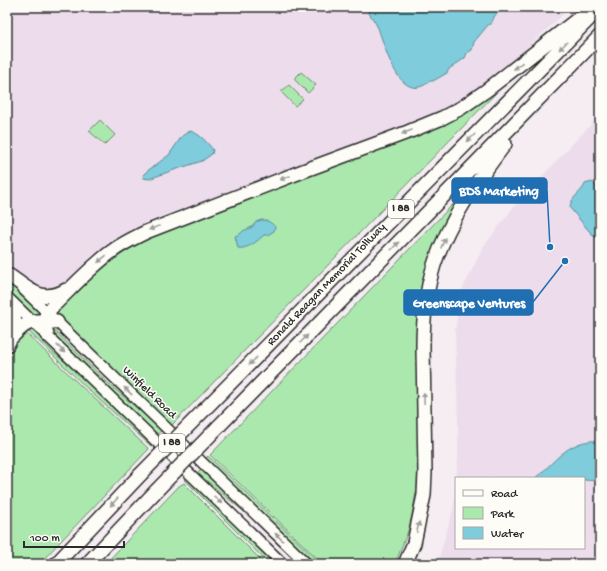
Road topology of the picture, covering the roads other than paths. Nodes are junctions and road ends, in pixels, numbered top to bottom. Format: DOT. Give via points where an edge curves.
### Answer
graph roads {
  1 [pos="593,7"];
  2 [pos="600,8"];
  3 [pos="600,36"];
  4 [pos="538,100"];
  5 [pos="8,275"];
  6 [pos="79,280"];
  7 [pos="7,297"];
  8 [pos="7,302"];
  9 [pos="45,319"];
  10 [pos="47,335"];
  11 [pos="9,341"];
  12 [pos="56,564"];
  13 [pos="87,564"];
  14 [pos="283,564"];
  15 [pos="307,564"];
  16 [pos="405,564"];
  1 -- 6 [label="highway, one-way" via="509,74 461,108 408,132 146,232 111,251"];
  2 -- 12 [label="highway, Ronald Reagan Memorial Tollway / I 88, one-way, bridge" via="141,474"];
  3 -- 4 [label="highway, Ronald Reagan Memorial Tollway / I 88"];
  13 -- 4 [label="highway, Ronald Reagan Memorial Tollway / I 88, one-way, bridge"];
  16 -- 4 [label="highway, one-way" via="414,543 424,495 426,473 423,327 434,265 448,231 469,194"];
  5 -- 6 [label="highway" via="34,292 48,297 59,294"];
  5 -- 9 [label="main road, Winfield Road"];
  6 -- 9 [label="highway"];
  7 -- 9 [label="main road, Winfield Road"];
  8 -- 11 [label="highway" via="16,321"];
  9 -- 10 [label="highway"];
  9 -- 11 [label="highway" via="22,326"];
  15 -- 9 [label="main road, Winfield Road, one-way"];
  10 -- 14 [label="main road, one-way"];
}
